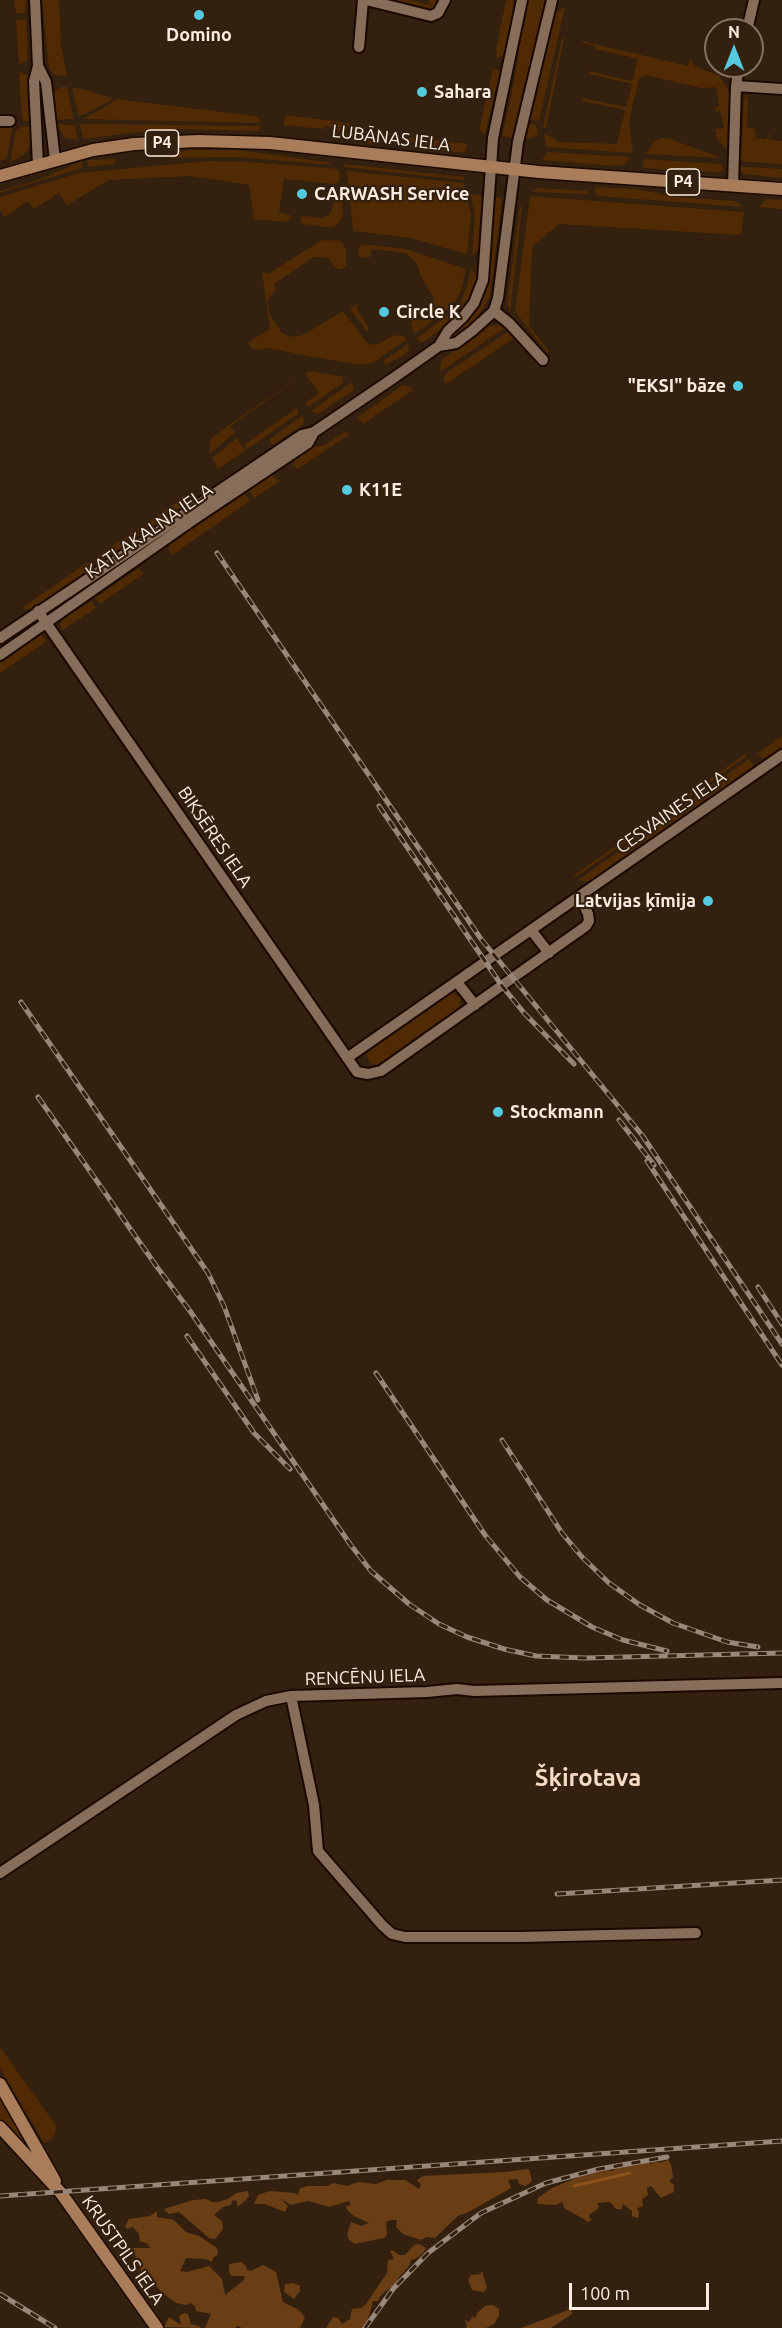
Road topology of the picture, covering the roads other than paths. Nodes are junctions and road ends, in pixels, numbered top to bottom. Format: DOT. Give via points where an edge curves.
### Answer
graph roads {
  1 [pos="35,0"];
  2 [pos="364,0"];
  3 [pos="445,0"];
  4 [pos="522,0"];
  5 [pos="552,0"];
  6 [pos="754,0"];
  7 [pos="750,18"];
  8 [pos="359,47"];
  9 [pos="38,66"];
  10 [pos="737,78"];
  11 [pos="736,86"];
  12 [pos="782,89"];
  13 [pos="55,160"];
  14 [pos="38,165"];
  15 [pos="491,167"];
  16 [pos="514,170"];
  17 [pos="0,176"];
  18 [pos="733,186"];
  19 [pos="782,189"];
  20 [pos="494,311"];
  21 [pos="439,346"];
  22 [pos="543,360"];
  23 [pos="314,432"];
  24 [pos="39,611"];
  25 [pos="47,622"];
  26 [pos="0,638"];
  27 [pos="0,655"];
  28 [pos="782,754"];
  29 [pos="580,896"];
  30 [pos="531,930"];
  31 [pos="549,953"];
  32 [pos="457,982"];
  33 [pos="475,1005"];
  34 [pos="347,1058"];
  35 [pos="782,1683"];
  36 [pos="291,1696"];
  37 [pos="0,1873"];
  38 [pos="696,1933"];
  39 [pos="0,2084"];
  40 [pos="0,2127"];
  41 [pos="61,2193"];
  42 [pos="157,2328"];
  1 -- 9 [label="street"];
  2 -- 3 [label="street" via="431,16 438,13"];
  2 -- 8 [label="street"];
  4 -- 15 [label="street, KATLAKALNA IELA" via="493,138"];
  5 -- 16 [label="street"];
  6 -- 7 [label="street"];
  9 -- 13 [label="street" via="46,82"];
  9 -- 14 [label="street" via="34,81"];
  10 -- 11 [label="street"];
  11 -- 12 [label="street"];
  11 -- 18 [label="street"];
  13 -- 14 [label="main road, LUBĀNAS IELA / P4"];
  13 -- 15 [label="main road, LUBĀNAS IELA / P4" via="103,148 198,141 322,147"];
  14 -- 17 [label="main road, LUBĀNAS IELA / P4"];
  15 -- 16 [label="main road, LUBĀNAS IELA / P4"];
  15 -- 21 [label="street, KATLAKALNA IELA" via="480,291"];
  16 -- 18 [label="main road, LUBĀNAS IELA / P4"];
  16 -- 20 [label="street" via="501,286"];
  18 -- 19 [label="main road, LUBĀNAS IELA / P4"];
  20 -- 21 [label="street, KATLAKALNA IELA" via="456,343"];
  20 -- 22 [label="street"];
  21 -- 23 [label="street, KATLAKALNA IELA"];
  23 -- 24 [label="street, KATLAKALNA IELA" via="302,435"];
  23 -- 25 [label="street, KATLAKALNA IELA" via="308,443"];
  24 -- 25 [label="street, BIKSĒRES IELA"];
  24 -- 26 [label="street, KATLAKALNA IELA"];
  25 -- 27 [label="street, KATLAKALNA IELA"];
  25 -- 34 [label="street, BIKSĒRES IELA"];
  28 -- 29 [label="street, CESVAINES IELA"];
  29 -- 30 [label="street, CESVAINES IELA"];
  29 -- 31 [label="street" via="590,921"];
  30 -- 31 [label="street"];
  30 -- 32 [label="street, CESVAINES IELA"];
  31 -- 33 [label="street"];
  32 -- 33 [label="street"];
  32 -- 34 [label="street, CESVAINES IELA"];
  33 -- 34 [label="street, BIKSĒRES IELA" via="381,1071 357,1072"];
  35 -- 36 [label="street, RENCĒNU IELA"];
  36 -- 37 [label="street, RENCĒNU IELA" via="266,1701 236,1715"];
  36 -- 38 [label="street" via="314,1805 318,1851 392,1934 520,1937"];
  39 -- 41 [label="main road, KRUSTPILS IELA"];
  40 -- 41 [label="main road, KRUSTPILS IELA"];
  41 -- 42 [label="main road, KRUSTPILS IELA"];
}
